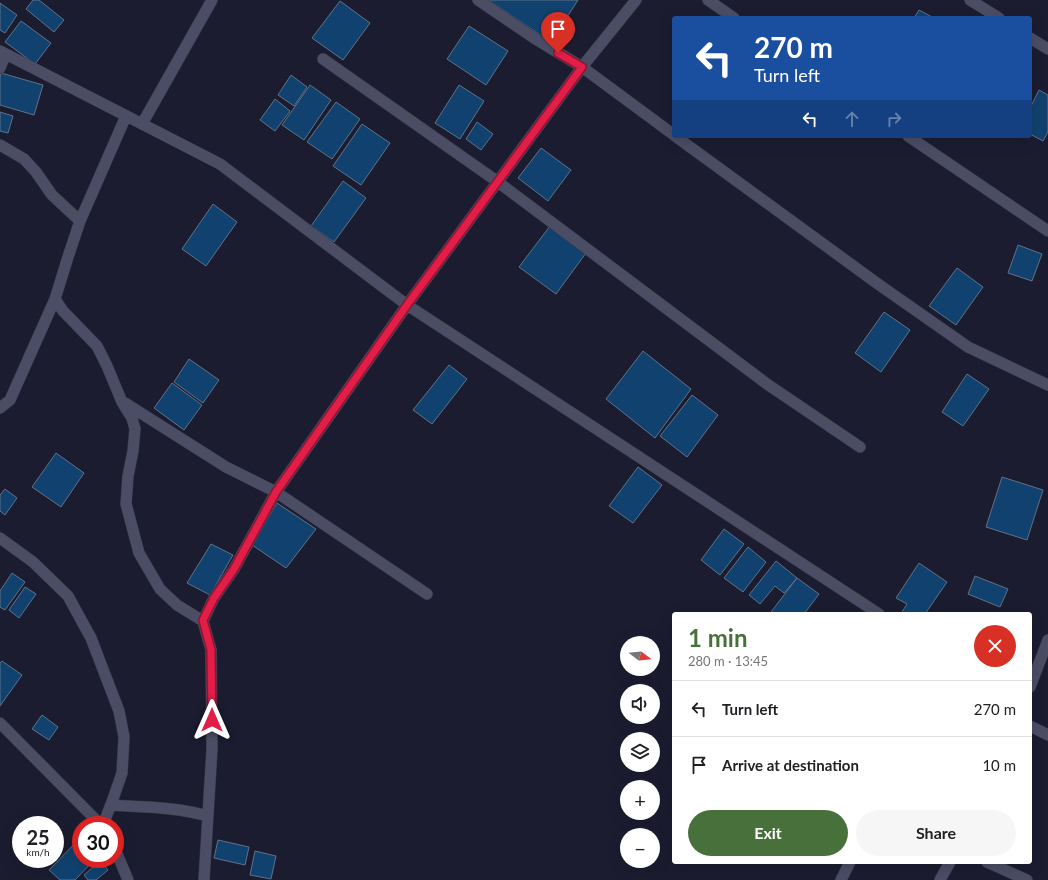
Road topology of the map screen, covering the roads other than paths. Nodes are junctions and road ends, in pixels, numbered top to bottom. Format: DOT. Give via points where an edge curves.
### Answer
graph roads {
  1 [pos="212,0"];
  2 [pos="478,0"];
  3 [pos="636,0"];
  4 [pos="708,0"];
  5 [pos="970,0"];
  6 [pos="731,16"];
  7 [pos="996,16"];
  8 [pos="1032,39"];
  9 [pos="1048,49"];
  10 [pos="2,53"];
  11 [pos="323,59"];
  12 [pos="582,67"];
  13 [pos="0,68"];
  14 [pos="126,116"];
  15 [pos="142,124"];
  16 [pos="672,134"];
  17 [pos="678,138"];
  18 [pos="911,138"];
  19 [pos="0,145"];
  20 [pos="498,182"];
  21 [pos="80,222"];
  22 [pos="1048,231"];
  23 [pos="55,299"];
  24 [pos="407,305"];
  25 [pos="1048,385"];
  26 [pos="122,402"];
  27 [pos="0,408"];
  28 [pos="860,447"];
  29 [pos="276,492"];
  30 [pos="0,538"];
  31 [pos="427,594"];
  32 [pos="876,612"];
  33 [pos="203,620"];
  34 [pos="1048,640"];
  35 [pos="1032,682"];
  36 [pos="0,723"];
  37 [pos="1032,727"];
  38 [pos="1048,735"];
  39 [pos="111,805"];
  40 [pos="93,816"];
  41 [pos="106,816"];
  42 [pos="208,816"];
  43 [pos="849,864"];
  44 [pos="949,864"];
  45 [pos="991,864"];
  46 [pos="123,868"];
  47 [pos="128,880"];
  48 [pos="204,880"];
  49 [pos="841,880"];
  50 [pos="940,880"];
  51 [pos="1027,880"];
  1 -- 15 [label="street"];
  2 -- 12 [label="street"];
  3 -- 12 [label="street"];
  4 -- 6 [label="street"];
  5 -- 7 [label="street"];
  8 -- 9 [label="street"];
  10 -- 13 [label="street"];
  10 -- 14 [label="street"];
  11 -- 20 [label="street"];
  12 -- 16 [label="street"];
  12 -- 20 [label="street"];
  14 -- 15 [label="street"];
  14 -- 21 [label="street"];
  15 -- 24 [label="street" via="220,164"];
  17 -- 25 [label="street" via="968,347"];
  18 -- 22 [label="street"];
  19 -- 21 [label="street" via="24,159 52,194"];
  20 -- 24 [label="street"];
  20 -- 28 [label="street" via="767,384"];
  21 -- 23 [label="street"];
  23 -- 26 [label="street" via="63,311 97,346"];
  23 -- 27 [label="street" via="10,400"];
  24 -- 29 [label="street"];
  24 -- 32 [label="street"];
  26 -- 29 [label="street" via="226,468"];
  26 -- 33 [label="street" via="132,418 135,429 126,504 139,553 160,589 177,605"];
  29 -- 31 [label="street"];
  29 -- 33 [label="street"];
  30 -- 39 [label="street" via="33,562 68,596 91,638 119,711 124,737 122,773"];
  33 -- 42 [label="street" via="211,650 212,749"];
  34 -- 35 [label="street"];
  36 -- 40 [label="street"];
  37 -- 38 [label="street"];
  39 -- 41 [label="street"];
  39 -- 42 [label="street" via="168,808"];
  42 -- 48 [label="street"];
  43 -- 49 [label="street"];
  44 -- 50 [label="street"];
  45 -- 51 [label="street"];
  46 -- 47 [label="street"];
}
